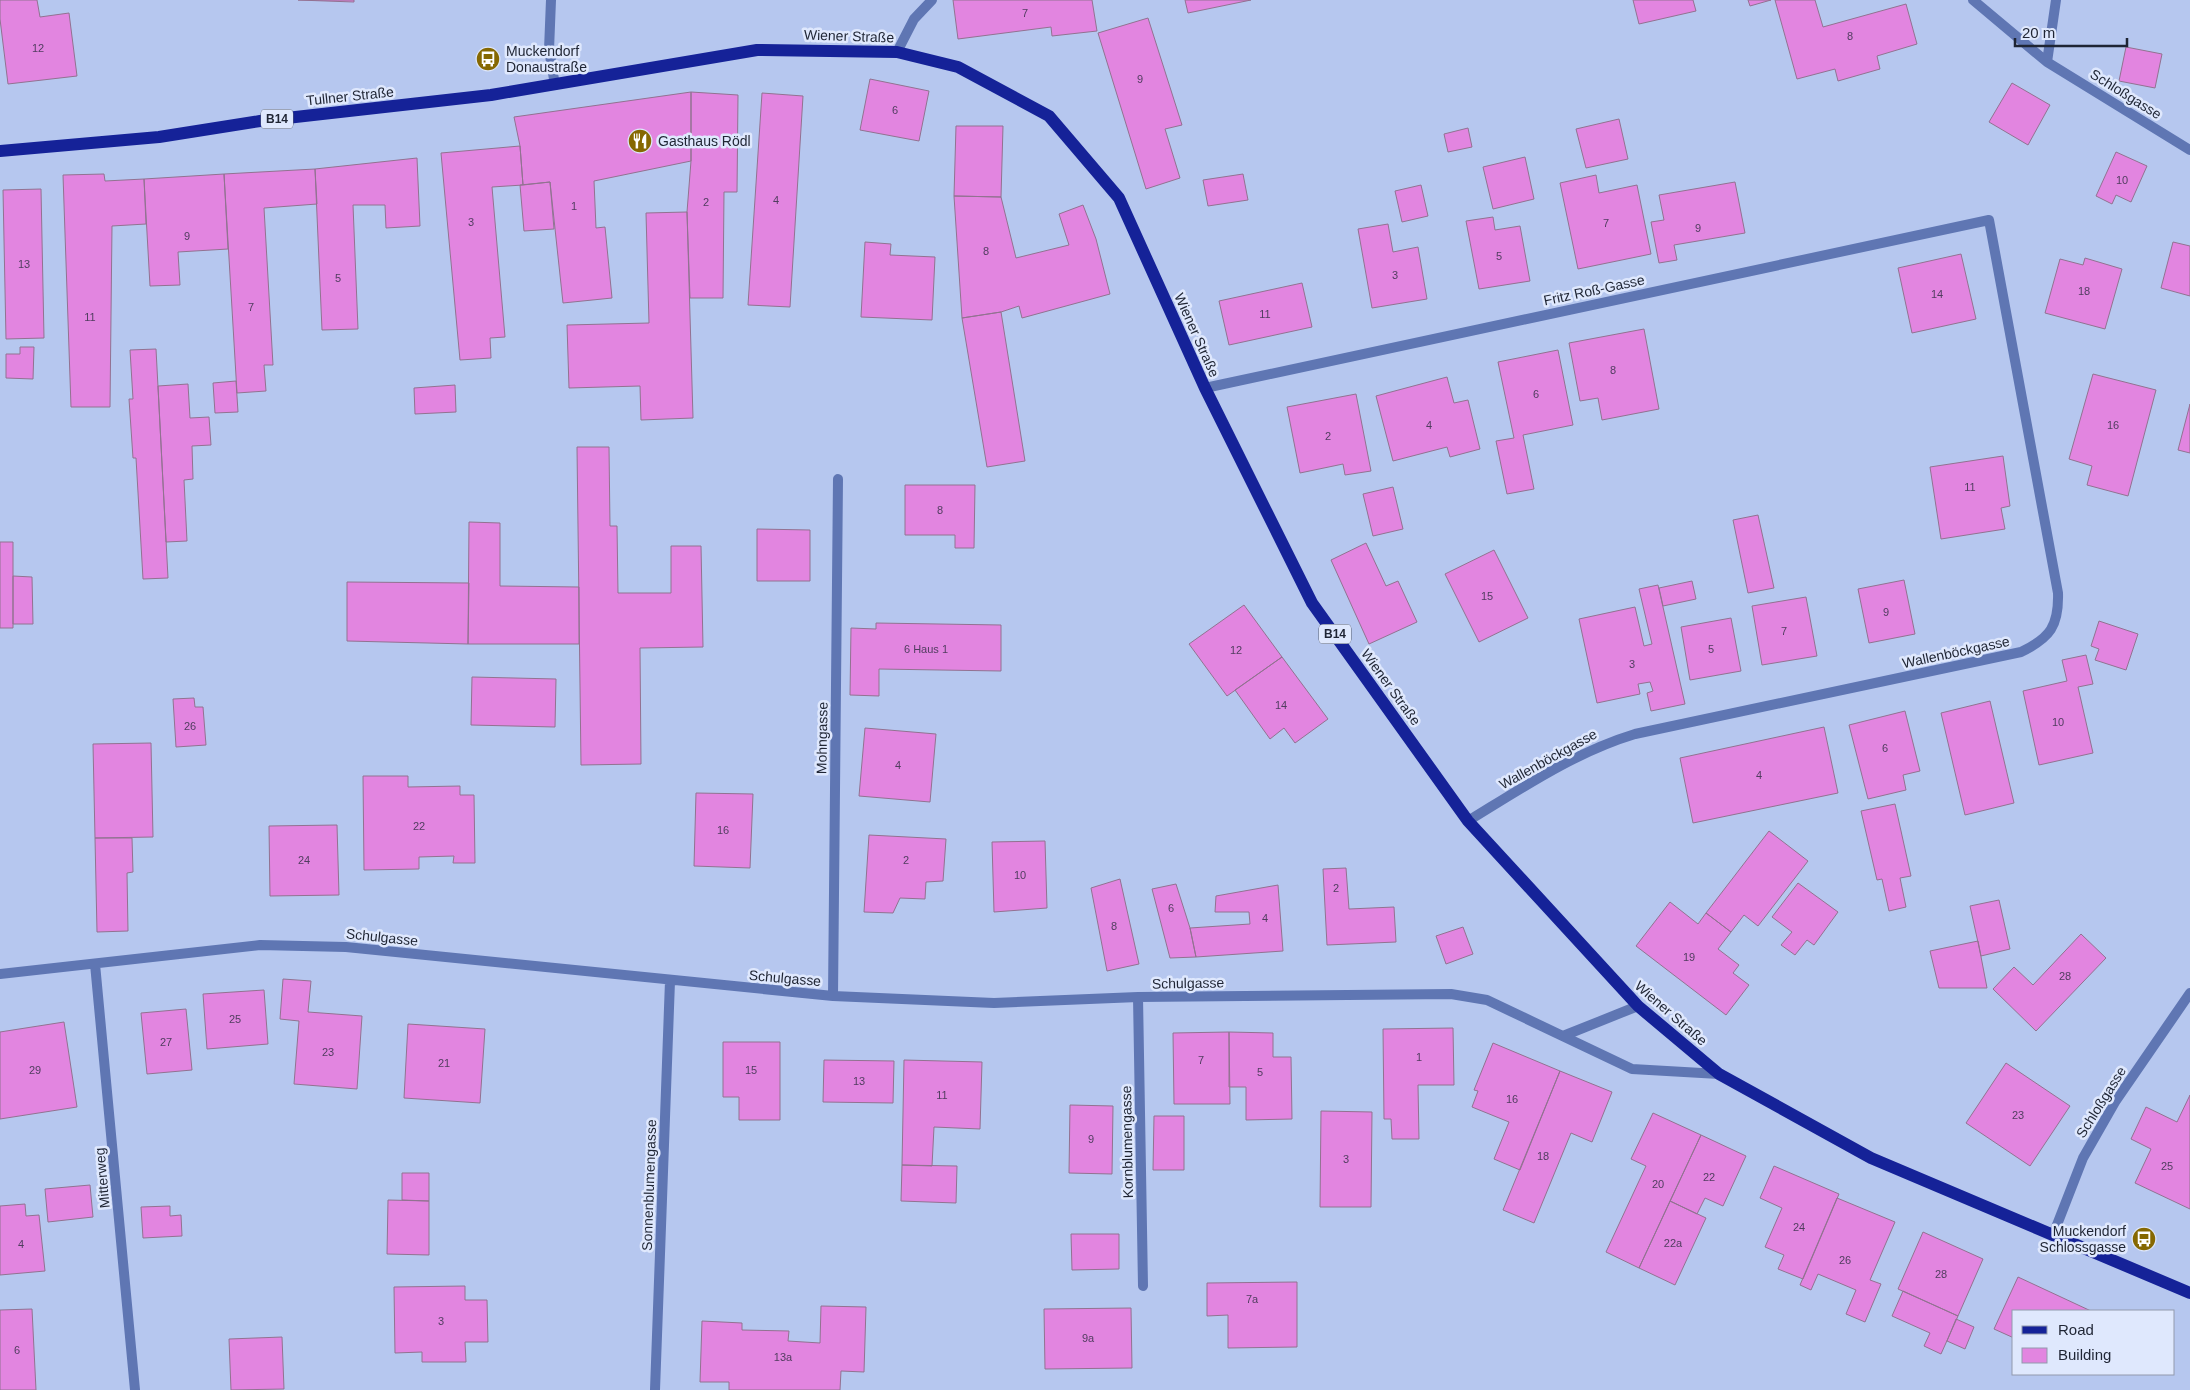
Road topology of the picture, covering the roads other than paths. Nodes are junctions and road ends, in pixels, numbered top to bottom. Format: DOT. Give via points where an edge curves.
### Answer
graph roads {
  1 [pos="551,0"];
  2 [pos="932,0"];
  3 [pos="1973,0"];
  4 [pos="2056,0"];
  5 [pos="897,52"];
  6 [pos="2047,62"];
  7 [pos="555,85"];
  8 [pos="0,150"];
  9 [pos="2190,150"];
  10 [pos="1989,220"];
  11 [pos="1205,388"];
  12 [pos="838,479"];
  13 [pos="1468,820"];
  14 [pos="95,964"];
  15 [pos="0,974"];
  16 [pos="670,981"];
  17 [pos="2190,993"];
  18 [pos="833,996"];
  19 [pos="1138,997"];
  20 [pos="1638,1006"];
  21 [pos="1563,1036"];
  22 [pos="1719,1074"];
  23 [pos="2053,1235"];
  24 [pos="1143,1286"];
  25 [pos="2190,1293"];
  26 [pos="135,1390"];
  27 [pos="655,1390"];
  1 -- 7 [label="street" via="550,50"];
  2 -- 5 [label="street" via="914,19"];
  3 -- 6 [label="street, Schloßgasse"];
  4 -- 6 [label="street"];
  5 -- 7 [label="main road, Wiener Straße / B14" via="757,50"];
  5 -- 11 [label="main road, Wiener Straße / B14" via="958,67 1049,116 1118,198"];
  6 -- 9 [label="street, Schloßgasse"];
  7 -- 8 [label="main road, Tullner Straße / B14" via="260,121 159,137"];
  10 -- 11 [label="street, Fritz Roß-Gasse"];
  10 -- 13 [label="street, Wallenböckgasse" via="2058,593 2059,611 2052,629 2040,643 2021,652 1635,734 1602,744"];
  11 -- 13 [label="main road, Wiener Straße / B14" via="1312,603"];
  12 -- 18 [label="street, Mohngasse"];
  13 -- 20 [label="main road, Wiener Straße / B14"];
  14 -- 15 [label="street, Schulgasse"];
  14 -- 16 [label="street, Schulgasse" via="260,945 346,947"];
  14 -- 26 [label="street, Mitterweg"];
  16 -- 18 [label="street, Schulgasse"];
  16 -- 27 [label="street, Sonnenblumengasse"];
  17 -- 23 [label="street, Schloßgasse" via="2115,1102 2083,1158"];
  18 -- 19 [label="street, Schulgasse" via="994,1003"];
  19 -- 21 [label="street, Schulgasse" via="1451,994 1487,1000"];
  19 -- 24 [label="street, Kornblumengasse"];
  20 -- 21 [label="street"];
  20 -- 22 [label="main road, Wiener Straße / B14"];
  21 -- 22 [label="street, Schulgasse" via="1632,1069"];
  22 -- 23 [label="main road, Wiener Straße / B14" via="1871,1158"];
  23 -- 25 [label="main road, Wiener Straße / B14"];
}
